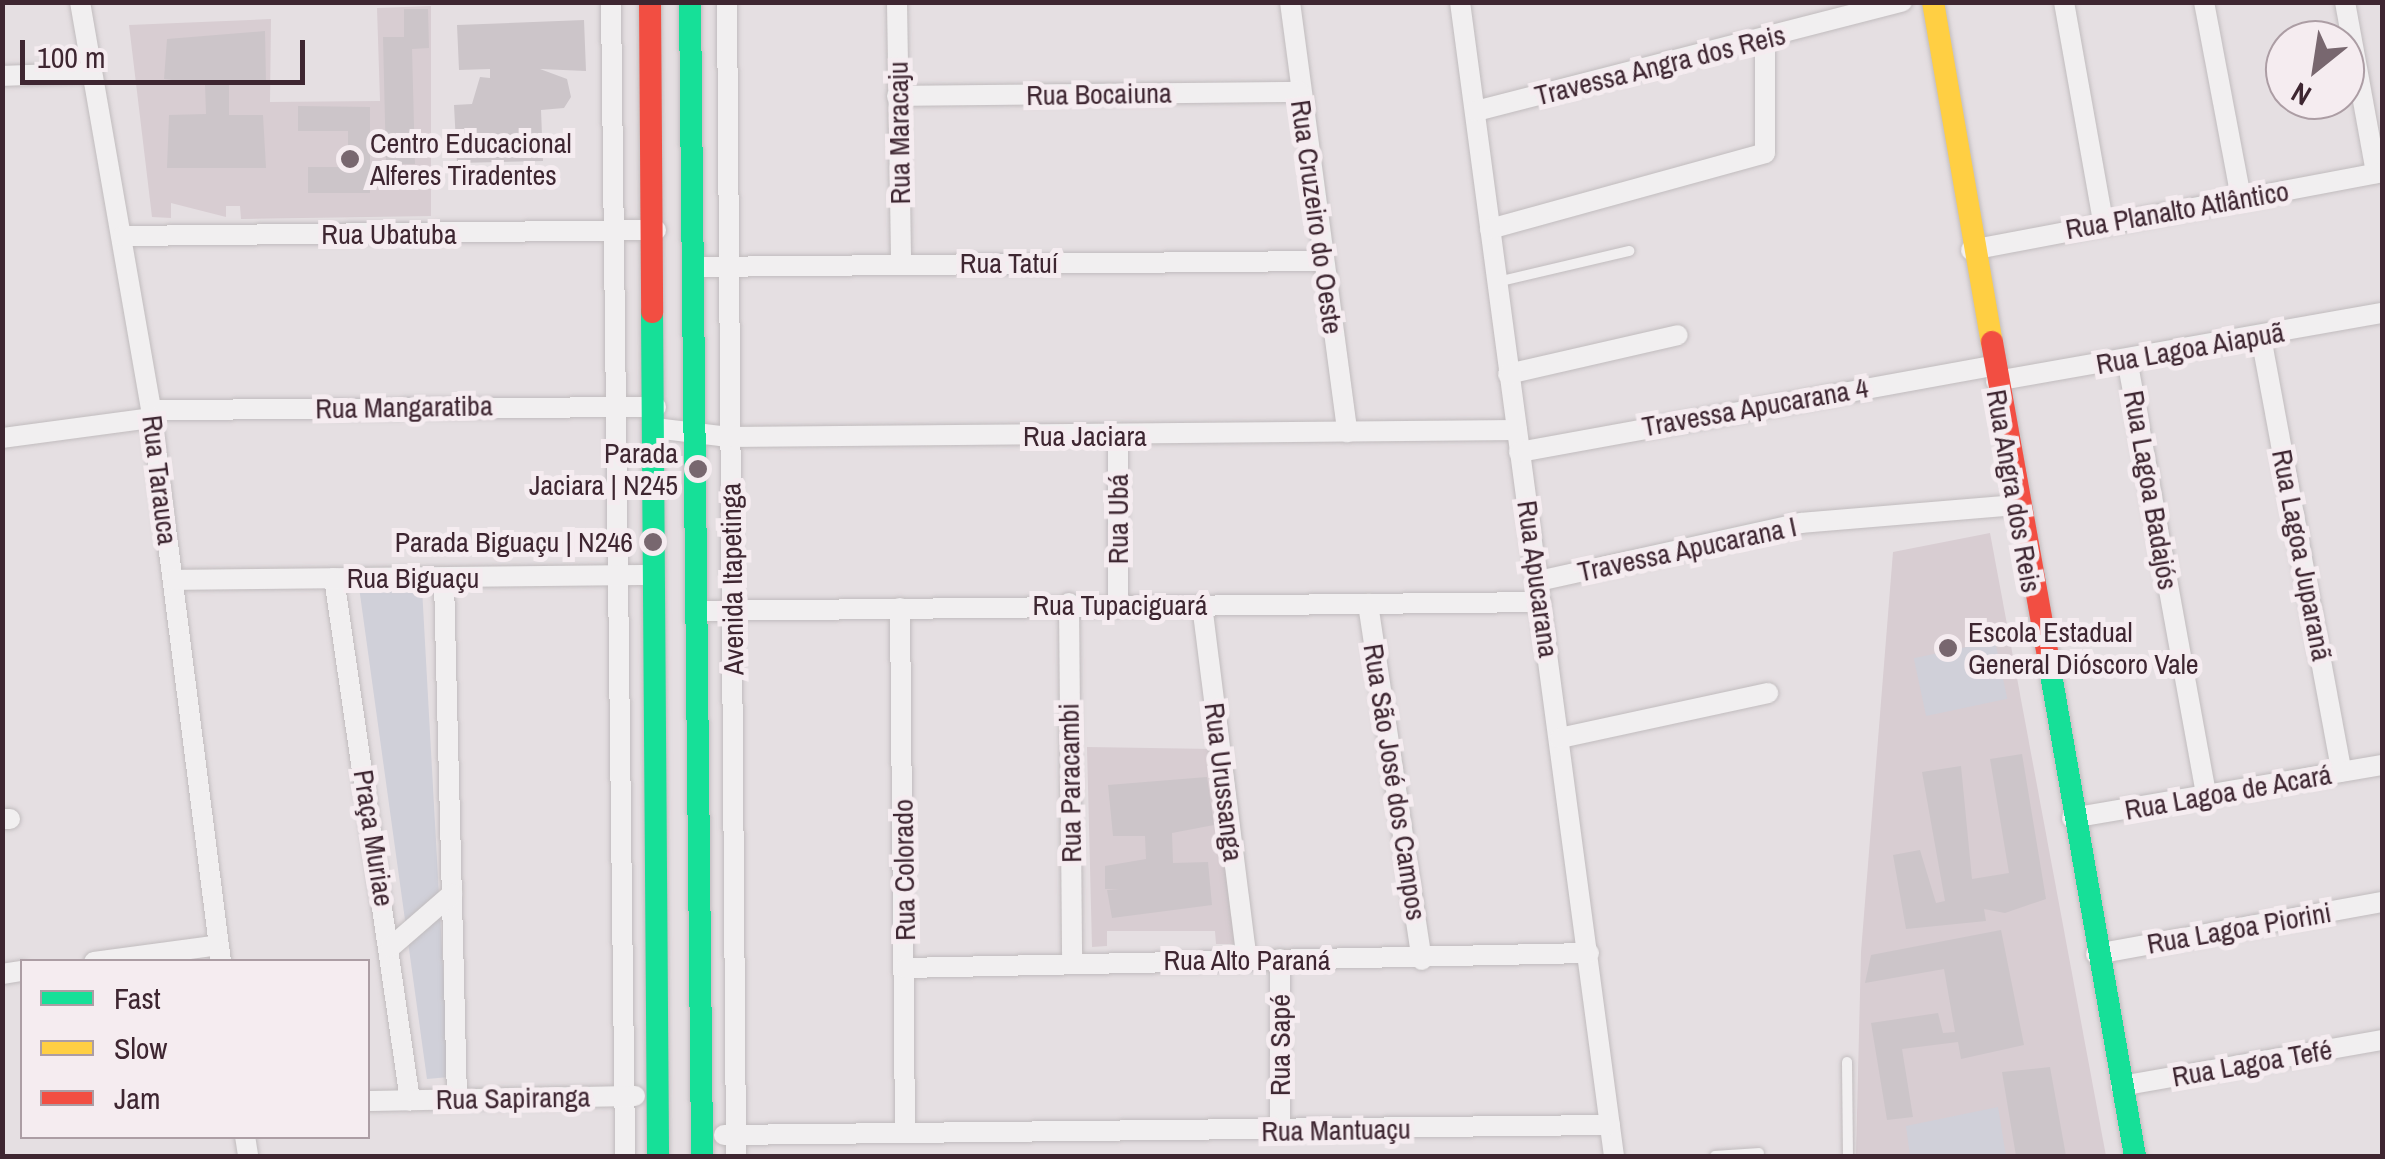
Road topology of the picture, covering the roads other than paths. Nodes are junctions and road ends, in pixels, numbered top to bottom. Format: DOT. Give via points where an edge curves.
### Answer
graph roads {
  1 [pos="80,2"];
  2 [pos="611,2"];
  3 [pos="650,2"];
  4 [pos="690,2"];
  5 [pos="727,2"];
  6 [pos="896,2"];
  7 [pos="1460,2"];
  8 [pos="1902,2"];
  9 [pos="1933,2"];
  10 [pos="2064,2"];
  11 [pos="2204,2"];
  12 [pos="2345,2"];
  13 [pos="1290,3"];
  14 [pos="1765,39"];
  15 [pos="90,73"];
  16 [pos="2,76"];
  17 [pos="1300,92"];
  18 [pos="898,96"];
  19 [pos="1476,110"];
  20 [pos="2379,173"];
  21 [pos="2241,198"];
  22 [pos="2103,222"];
  23 [pos="1490,229"];
  24 [pos="656,230"];
  25 [pos="614,233"];
  26 [pos="123,236"];
  27 [pos="1629,250"];
  28 [pos="1971,250"];
  29 [pos="1323,262"];
  30 [pos="901,263"];
  31 [pos="732,267"];
  32 [pos="696,268"];
  33 [pos="1496,282"];
  34 [pos="2382,312"];
  35 [pos="1678,335"];
  36 [pos="2261,337"];
  37 [pos="2127,359"];
  38 [pos="1994,373"];
  39 [pos="1508,374"];
  40 [pos="620,405"];
  41 [pos="152,414"];
  42 [pos="655,417"];
  43 [pos="1516,430"];
  44 [pos="1347,432"];
  45 [pos="697,434"];
  46 [pos="1118,436"];
  47 [pos="728,437"];
  48 [pos="2,438"];
  49 [pos="1519,452"];
  50 [pos="2016,504"];
  51 [pos="620,574"];
  52 [pos="653,575"];
  53 [pos="334,578"];
  54 [pos="173,580"];
  55 [pos="444,580"];
  56 [pos="1540,592"];
  57 [pos="1118,601"];
  58 [pos="1069,603"];
  59 [pos="1202,604"];
  60 [pos="1368,604"];
  61 [pos="900,608"];
  62 [pos="699,611"];
  63 [pos="734,611"];
  64 [pos="1768,693"];
  65 [pos="1560,738"];
  66 [pos="2382,764"];
  67 [pos="2342,772"];
  68 [pos="2207,798"];
  69 [pos="2072,818"];
  70 [pos="452,894"];
  71 [pos="2382,902"];
  72 [pos="391,947"];
  73 [pos="220,953"];
  74 [pos="1589,953"];
  75 [pos="656,954"];
  76 [pos="701,954"];
  77 [pos="2096,954"];
  78 [pos="136,959"];
  79 [pos="1246,959"];
  80 [pos="1280,960"];
  81 [pos="1422,960"];
  82 [pos="1072,962"];
  83 [pos="905,968"];
  84 [pos="2382,1040"];
  85 [pos="1846,1062"];
  86 [pos="2122,1086"];
  87 [pos="658,1094"];
  88 [pos="625,1096"];
  89 [pos="457,1099"];
  90 [pos="410,1100"];
  91 [pos="370,1101"];
  92 [pos="1610,1125"];
  93 [pos="1280,1130"];
  94 [pos="905,1132"];
  95 [pos="1174,1134"];
  96 [pos="702,1146"];
  97 [pos="736,1146"];
  98 [pos="1758,1152"];
  99 [pos="625,1156"];
  100 [pos="658,1156"];
  101 [pos="1175,1156"];
  102 [pos="1614,1156"];
  103 [pos="1715,1156"];
  104 [pos="1848,1156"];
  105 [pos="2135,1156"];
  1 -- 15 [label="street, Rua Tarauca"];
  2 -- 25 [label="street"];
  3 -- 24 [label="main road"];
  4 -- 32 [label="main road, Avenida Itapetinga"];
  5 -- 31 [label="street, Avenida Itapetinga"];
  6 -- 18 [label="street, Rua Maracaju"];
  7 -- 19 [label="street, Rua Apucarana"];
  8 -- 14 [label="street, Travessa Angra dos Reis"];
  9 -- 28 [label="main road, Rua Angra dos Reis"];
  10 -- 22 [label="street"];
  11 -- 21 [label="street"];
  12 -- 20 [label="street"];
  13 -- 17 [label="street, Rua Cruzeiro do Oeste"];
  14 -- 19 [label="street, Travessa Angra dos Reis"];
  14 -- 23 [label="street" via="1770,140 1760,156"];
  15 -- 16 [label="street"];
  15 -- 26 [label="street, Rua Tarauca"];
  17 -- 18 [label="street, Rua Bocaiuna"];
  17 -- 29 [label="street, Rua Cruzeiro do Oeste"];
  18 -- 30 [label="street, Rua Maracaju"];
  19 -- 23 [label="street, Rua Apucarana"];
  20 -- 21 [label="street, Rua Planalto Atlântico"];
  21 -- 22 [label="street, Rua Planalto Atlântico"];
  22 -- 28 [label="street, Rua Planalto Atlântico"];
  23 -- 33 [label="street, Rua Apucarana"];
  24 -- 25 [label="street, Rua Ubatuba"];
  24 -- 42 [label="main road"];
  25 -- 26 [label="street, Rua Ubatuba"];
  25 -- 40 [label="street"];
  26 -- 41 [label="street, Rua Tarauca"];
  27 -- 33 [label="lane"];
  28 -- 38 [label="main road, Rua Angra dos Reis"];
  29 -- 30 [label="street, Rua Tatuí"];
  29 -- 44 [label="street, Rua Cruzeiro do Oeste"];
  30 -- 31 [label="street, Rua Tatuí"];
  31 -- 32 [label="street, Rua Tatuí"];
  31 -- 47 [label="street, Avenida Itapetinga"];
  32 -- 45 [label="main road, Avenida Itapetinga"];
  33 -- 39 [label="street, Rua Apucarana"];
  34 -- 36 [label="street, Rua Lagoa Aiapuã"];
  35 -- 39 [label="street"];
  36 -- 37 [label="street, Rua Lagoa Aiapuã"];
  36 -- 67 [label="street, Rua Lagoa Juparanã"];
  37 -- 38 [label="street, Rua Lagoa Aiapuã"];
  37 -- 68 [label="street, Rua Lagoa Badajós"];
  38 -- 49 [label="street, Travessa Apucarana 4"];
  38 -- 50 [label="main road, Rua Angra dos Reis"];
  39 -- 43 [label="street, Rua Apucarana"];
  40 -- 41 [label="street, Rua Mangaratiba"];
  40 -- 42 [label="street, Rua Mangaratiba"];
  40 -- 51 [label="street"];
  41 -- 48 [label="street, Rua Mangaratiba"];
  41 -- 54 [label="street, Rua Tarauca"];
  42 -- 45 [label="street, Rua Jaciara"];
  42 -- 52 [label="main road"];
  43 -- 44 [label="street, Rua Jaciara"];
  43 -- 49 [label="street, Rua Apucarana"];
  44 -- 46 [label="street, Rua Jaciara"];
  45 -- 47 [label="street, Rua Jaciara"];
  45 -- 62 [label="main road, Avenida Itapetinga"];
  46 -- 47 [label="street, Rua Jaciara"];
  46 -- 57 [label="street, Rua Ubá"];
  47 -- 63 [label="street, Avenida Itapetinga"];
  49 -- 56 [label="street, Rua Apucarana"];
  50 -- 56 [label="street, Travessa Apucarana I" via="1802,523"];
  50 -- 69 [label="main road, Rua Angra dos Reis"];
  51 -- 52 [label="street, Rua Biguaçu"];
  51 -- 55 [label="street, Rua Biguaçu"];
  51 -- 88 [label="street"];
  52 -- 75 [label="main road"];
  53 -- 54 [label="street, Rua Biguaçu"];
  53 -- 55 [label="street, Rua Biguaçu"];
  53 -- 72 [label="street, Praça Muriae"];
  54 -- 73 [label="street, Rua Tarauca"];
  55 -- 70 [label="street"];
  56 -- 60 [label="street, Rua Tupaciguará"];
  56 -- 65 [label="street, Rua Apucarana"];
  57 -- 58 [label="street, Rua Tupaciguará"];
  57 -- 59 [label="street, Rua Tupaciguará"];
  58 -- 61 [label="street, Rua Tupaciguará"];
  58 -- 82 [label="street, Rua Paracambi"];
  59 -- 60 [label="street, Rua Tupaciguará"];
  59 -- 79 [label="street, Rua Urussanga"];
  60 -- 81 [label="street, Rua São José dos Campos"];
  61 -- 63 [label="street, Rua Tupaciguará"];
  61 -- 83 [label="street, Rua Colorado"];
  62 -- 63 [label="street, Rua Tupaciguará"];
  62 -- 76 [label="main road, Avenida Itapetinga"];
  63 -- 97 [label="street, Avenida Itapetinga"];
  64 -- 65 [label="street"];
  65 -- 74 [label="street, Rua Apucarana"];
  66 -- 67 [label="street, Rua Lagoa de Acará"];
  67 -- 68 [label="street, Rua Lagoa de Acará"];
  68 -- 69 [label="street, Rua Lagoa de Acará"];
  69 -- 77 [label="main road, Rua Angra dos Reis"];
  70 -- 72 [label="street"];
  70 -- 89 [label="street"];
  71 -- 77 [label="street, Rua Lagoa Piorini"];
  72 -- 90 [label="street, Praça Muriae"];
  73 -- 78 [label="street"];
  74 -- 81 [label="street, Rua Alto Paraná"];
  74 -- 92 [label="street, Rua Apucarana"];
  75 -- 76 [label="main road"];
  75 -- 87 [label="main road"];
  76 -- 96 [label="main road, Avenida Itapetinga"];
  77 -- 86 [label="main road, Rua Angra dos Reis"];
  79 -- 80 [label="street, Rua Alto Paraná"];
  79 -- 82 [label="street, Rua Alto Paraná"];
  80 -- 81 [label="street, Rua Alto Paraná"];
  80 -- 93 [label="street, Rua Sapé"];
  82 -- 83 [label="street, Rua Alto Paraná"];
  83 -- 94 [label="street, Rua Colorado"];
  84 -- 86 [label="street, Rua Lagoa Tefé"];
  85 -- 104 [label="lane"];
  86 -- 105 [label="main road, Rua Angra dos Reis"];
  87 -- 88 [label="street, Rua Sapiranga"];
  87 -- 100 [label="main road"];
  88 -- 89 [label="street, Rua Sapiranga"];
  88 -- 99 [label="street"];
  89 -- 90 [label="street, Rua Sapiranga"];
  90 -- 91 [label="street, Rua Sapiranga"];
  92 -- 93 [label="street, Rua Mantuaçu"];
  92 -- 102 [label="street, Rua Apucarana"];
  93 -- 95 [label="street, Rua Mantuaçu"];
  94 -- 95 [label="street, Rua Mantuaçu"];
  94 -- 97 [label="street, Rua Mantuaçu"];
  95 -- 101 [label="street"];
  96 -- 97 [label="street, Rua Mantuaçu"];
  98 -- 103 [label="lane"];
}
